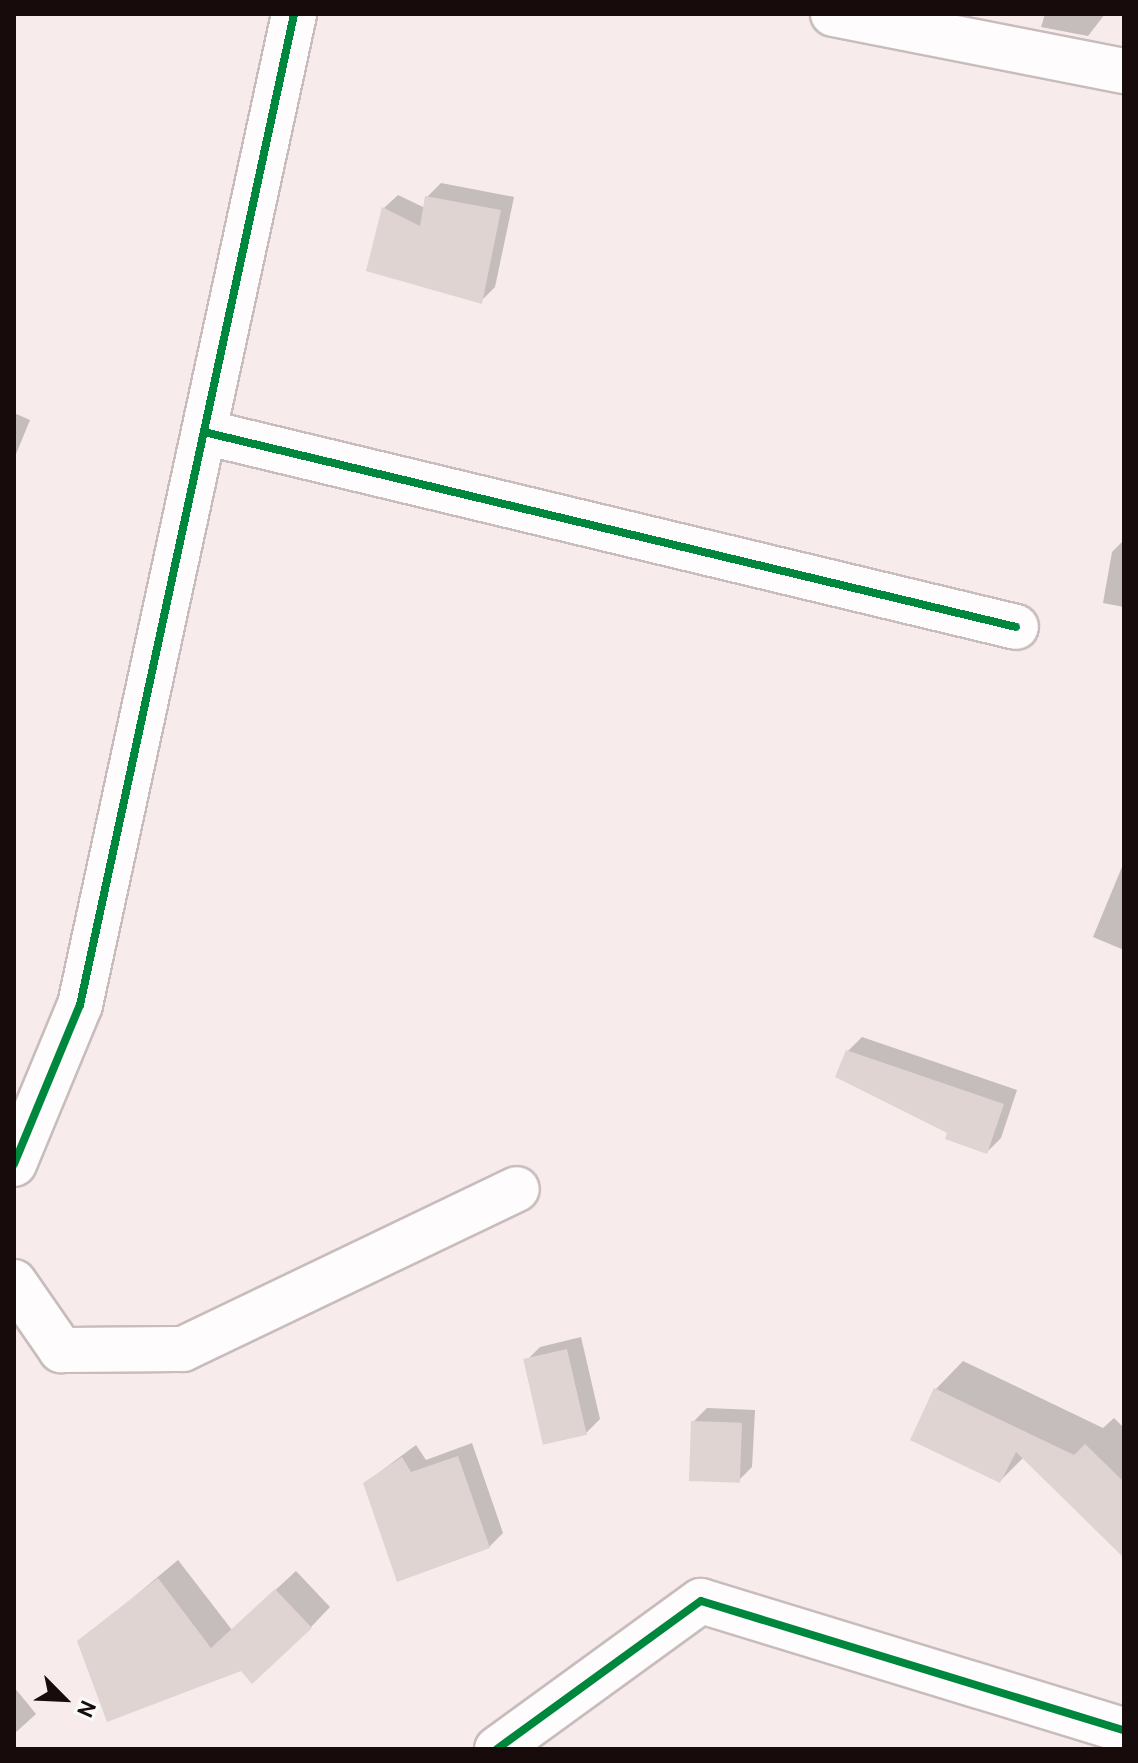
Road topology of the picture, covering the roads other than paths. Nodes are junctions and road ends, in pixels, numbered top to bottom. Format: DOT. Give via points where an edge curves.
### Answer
graph roads {
  1 [pos="294,14"];
  2 [pos="833,14"];
  3 [pos="1124,71"];
  4 [pos="204,432"];
  5 [pos="1016,627"];
  6 [pos="14,1164"];
  7 [pos="517,1189"];
  8 [pos="14,1282"];
  9 [pos="1124,1730"];
  10 [pos="497,1749"];
  1 -- 4 [label="street"];
  2 -- 3 [label="street"];
  4 -- 5 [label="street"];
  4 -- 6 [label="street" via="80,1005"];
  7 -- 8 [label="street" via="183,1349 61,1350"];
  9 -- 10 [label="street" via="701,1601"];
}
